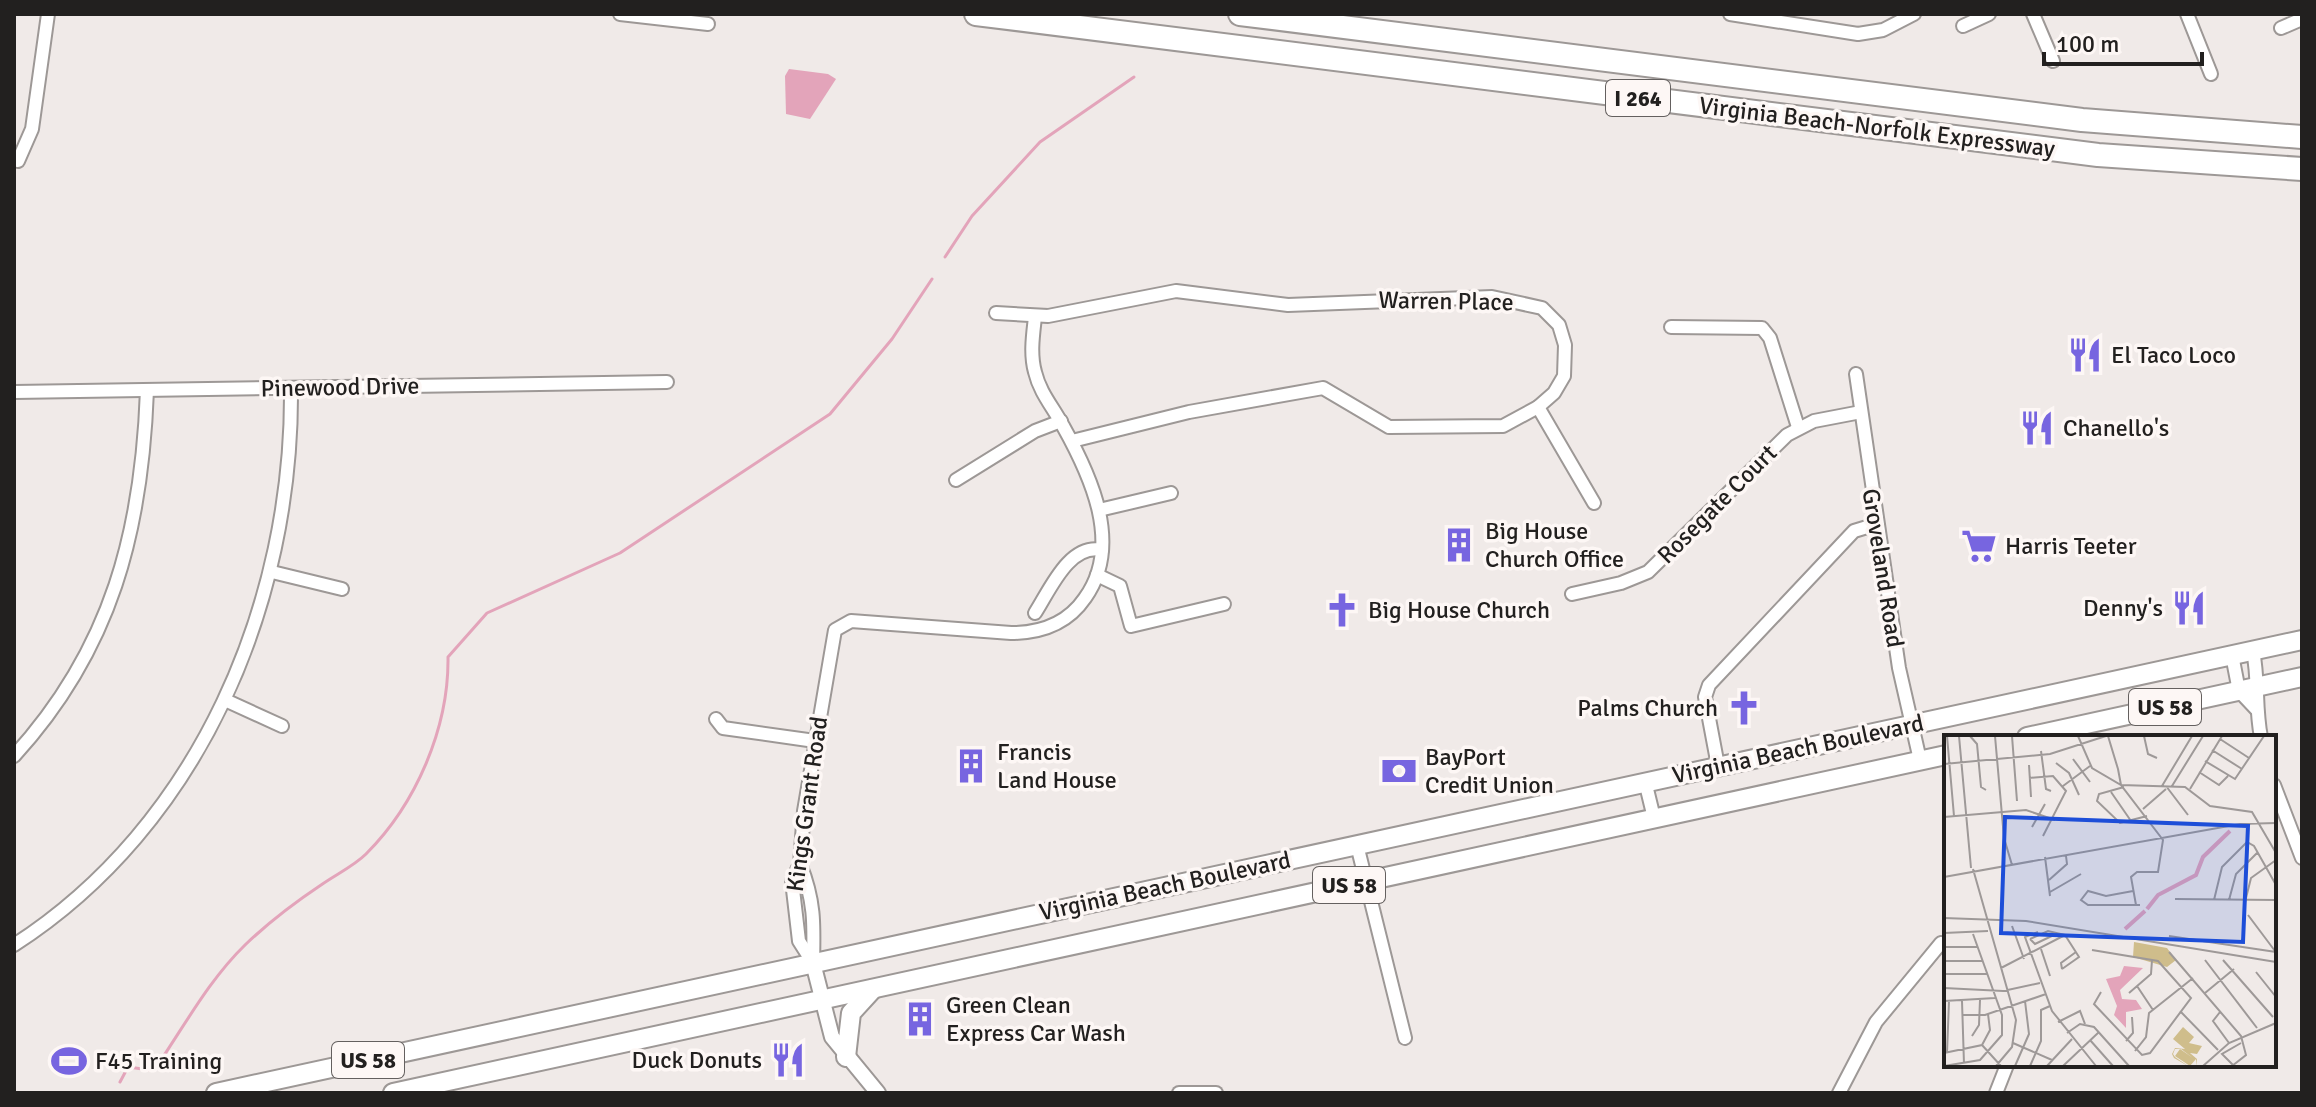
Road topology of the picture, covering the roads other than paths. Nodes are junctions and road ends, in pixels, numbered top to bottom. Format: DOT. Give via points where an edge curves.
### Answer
graph roads {
  1 [pos="48,14"];
  2 [pos="620,14"];
  3 [pos="976,14"];
  4 [pos="1240,14"];
  5 [pos="1730,14"];
  6 [pos="1789,14"];
  7 [pos="1914,14"];
  8 [pos="1989,14"];
  9 [pos="2033,14"];
  10 [pos="2187,14"];
  11 [pos="2302,19"];
  12 [pos="1776,23"];
  13 [pos="708,24"];
  14 [pos="1963,26"];
  15 [pos="2281,28"];
  16 [pos="2053,61"];
  17 [pos="2211,74"];
  18 [pos="2302,137"];
  19 [pos="18,161"];
  20 [pos="2302,169"];
  21 [pos="996,313"];
  22 [pos="1035,317"];
  23 [pos="1671,327"];
  24 [pos="1856,374"];
  25 [pos="667,382"];
  26 [pos="291,388"];
  27 [pos="147,390"];
  28 [pos="14,392"];
  29 [pos="1538,407"];
  30 [pos="1861,412"];
  31 [pos="1061,421"];
  32 [pos="1798,427"];
  33 [pos="1072,441"];
  34 [pos="956,480"];
  35 [pos="1171,493"];
  36 [pos="1594,503"];
  37 [pos="1099,510"];
  38 [pos="1877,524"];
  39 [pos="1102,550"];
  40 [pos="272,572"];
  41 [pos="1097,575"];
  42 [pos="342,589"];
  43 [pos="1572,594"];
  44 [pos="1224,604"];
  45 [pos="1035,613"];
  46 [pos="2302,640"];
  47 [pos="2253,651"];
  48 [pos="2232,655"];
  49 [pos="2302,677"];
  50 [pos="2260,687"];
  51 [pos="2239,691"];
  52 [pos="225,700"];
  53 [pos="2256,709"];
  54 [pos="716,719"];
  55 [pos="1911,725"];
  56 [pos="282,726"];
  57 [pos="2036,735"];
  58 [pos="2261,735"];
  59 [pos="815,741"];
  60 [pos="1944,755"];
  61 [pos="14,756"];
  62 [pos="1920,760"];
  63 [pos="1718,766"];
  64 [pos="1645,781"];
  65 [pos="2276,790"];
  66 [pos="1654,818"];
  67 [pos="1357,845"];
  68 [pos="2302,858"];
  69 [pos="800,864"];
  70 [pos="1367,881"];
  71 [pos="1941,943"];
  72 [pos="14,945"];
  73 [pos="813,963"];
  74 [pos="875,987"];
  75 [pos="821,999"];
  76 [pos="1405,1038"];
  77 [pos="846,1057"];
  78 [pos="2006,1067"];
  79 [pos="227,1092"];
  80 [pos="393,1093"];
  81 [pos="878,1093"];
  82 [pos="1179,1093"];
  83 [pos="1216,1093"];
  84 [pos="1840,1093"];
  85 [pos="1996,1093"];
  1 -- 19 [label="street" via="32,129"];
  2 -- 13 [label="street"];
  3 -- 20 [label="highway, Virginia Beach-Norfolk Expressway / I 264" via="2098,155"];
  4 -- 18 [label="highway, Virginia Beach-Norfolk Expressway / I 264" via="2082,120"];
  5 -- 12 [label="street"];
  6 -- 12 [label="street"];
  7 -- 12 [label="street" via="1871,33"];
  8 -- 14 [label="street"];
  9 -- 16 [label="street"];
  10 -- 17 [label="street"];
  11 -- 15 [label="street"];
  21 -- 22 [label="street, Warren Place"];
  22 -- 29 [label="street, Warren Place" via="1176,291 1288,305 1514,299 1550,314 1565,345 1564,376"];
  22 -- 31 [label="street" via="1034,371"];
  23 -- 32 [label="street" via="1762,328 1770,338"];
  24 -- 30 [label="street, Groveland Road"];
  25 -- 26 [label="street, Pinewood Drive"];
  26 -- 27 [label="street, Pinewood Drive"];
  26 -- 40 [label="street" via="290,464"];
  27 -- 28 [label="street, Pinewood Drive"];
  27 -- 61 [label="street" via="141,487 110,602 76,673"];
  29 -- 33 [label="street, Warren Place" via="1503,426 1401,429 1377,421 1323,388 1189,412"];
  29 -- 36 [label="street"];
  30 -- 32 [label="street, Rosegate Court"];
  30 -- 38 [label="street, Groveland Road"];
  31 -- 33 [label="street"];
  31 -- 34 [label="street" via="1035,431"];
  32 -- 43 [label="street, Rosegate Court" via="1659,564 1637,578"];
  33 -- 37 [label="street"];
  35 -- 37 [label="street"];
  37 -- 39 [label="street"];
  38 -- 55 [label="street, Groveland Road"];
  38 -- 63 [label="street" via="1854,531 1709,685 1705,697"];
  39 -- 41 [label="street"];
  39 -- 45 [label="street" via="1074,556"];
  40 -- 42 [label="street"];
  40 -- 52 [label="street"];
  41 -- 44 [label="street" via="1120,586 1131,626"];
  41 -- 59 [label="street, Kings Grant Road" via="1075,610 1035,631 844,622 832,637"];
  46 -- 47 [label="main road, Virginia Beach Boulevard / US 58"];
  47 -- 48 [label="main road, Virginia Beach Boulevard / US 58"];
  47 -- 50 [label="street"];
  48 -- 51 [label="street"];
  48 -- 55 [label="main road, Virginia Beach Boulevard / US 58"];
  49 -- 50 [label="main road, US 58"];
  50 -- 51 [label="main road, US 58"];
  50 -- 53 [label="street"];
  51 -- 53 [label="street"];
  51 -- 57 [label="main road, US 58"];
  52 -- 56 [label="street"];
  52 -- 72 [label="street" via="179,779 122,852"];
  53 -- 58 [label="street"];
  54 -- 59 [label="street" via="723,728"];
  55 -- 62 [label="street, Groveland Road"];
  55 -- 63 [label="main road, Virginia Beach Boulevard / US 58"];
  59 -- 69 [label="street, Kings Grant Road"];
  60 -- 62 [label="main road, Virginia Beach Boulevard / US 58"];
  62 -- 66 [label="main road, Virginia Beach Boulevard / US 58"];
  63 -- 64 [label="main road, Virginia Beach Boulevard / US 58"];
  64 -- 66 [label="street"];
  64 -- 67 [label="main road, Virginia Beach Boulevard / US 58"];
  65 -- 68 [label="street"];
  66 -- 70 [label="main road, Virginia Beach Boulevard / US 58"];
  67 -- 70 [label="street"];
  67 -- 73 [label="main road, Virginia Beach Boulevard / US 58"];
  69 -- 73 [label="street" via="816,937"];
  69 -- 73 [label="street, Kings Grant Road" via="792,881 794,911 799,944"];
  70 -- 74 [label="main road, Virginia Beach Boulevard / US 58"];
  70 -- 76 [label="street"];
  71 -- 84 [label="street" via="1876,1022"];
  73 -- 75 [label="street, Kings Grant Road"];
  73 -- 79 [label="main road, Virginia Beach Boulevard / US 58"];
  74 -- 75 [label="main road, Virginia Beach Boulevard / US 58"];
  74 -- 77 [label="main road" via="851,1013"];
  75 -- 77 [label="street, Kings Grant Road" via="832,1037"];
  75 -- 80 [label="main road, Virginia Beach Boulevard / US 58"];
  77 -- 81 [label="street, Kings Grant Road"];
  78 -- 85 [label="street"];
  82 -- 83 [label="street"];
}
